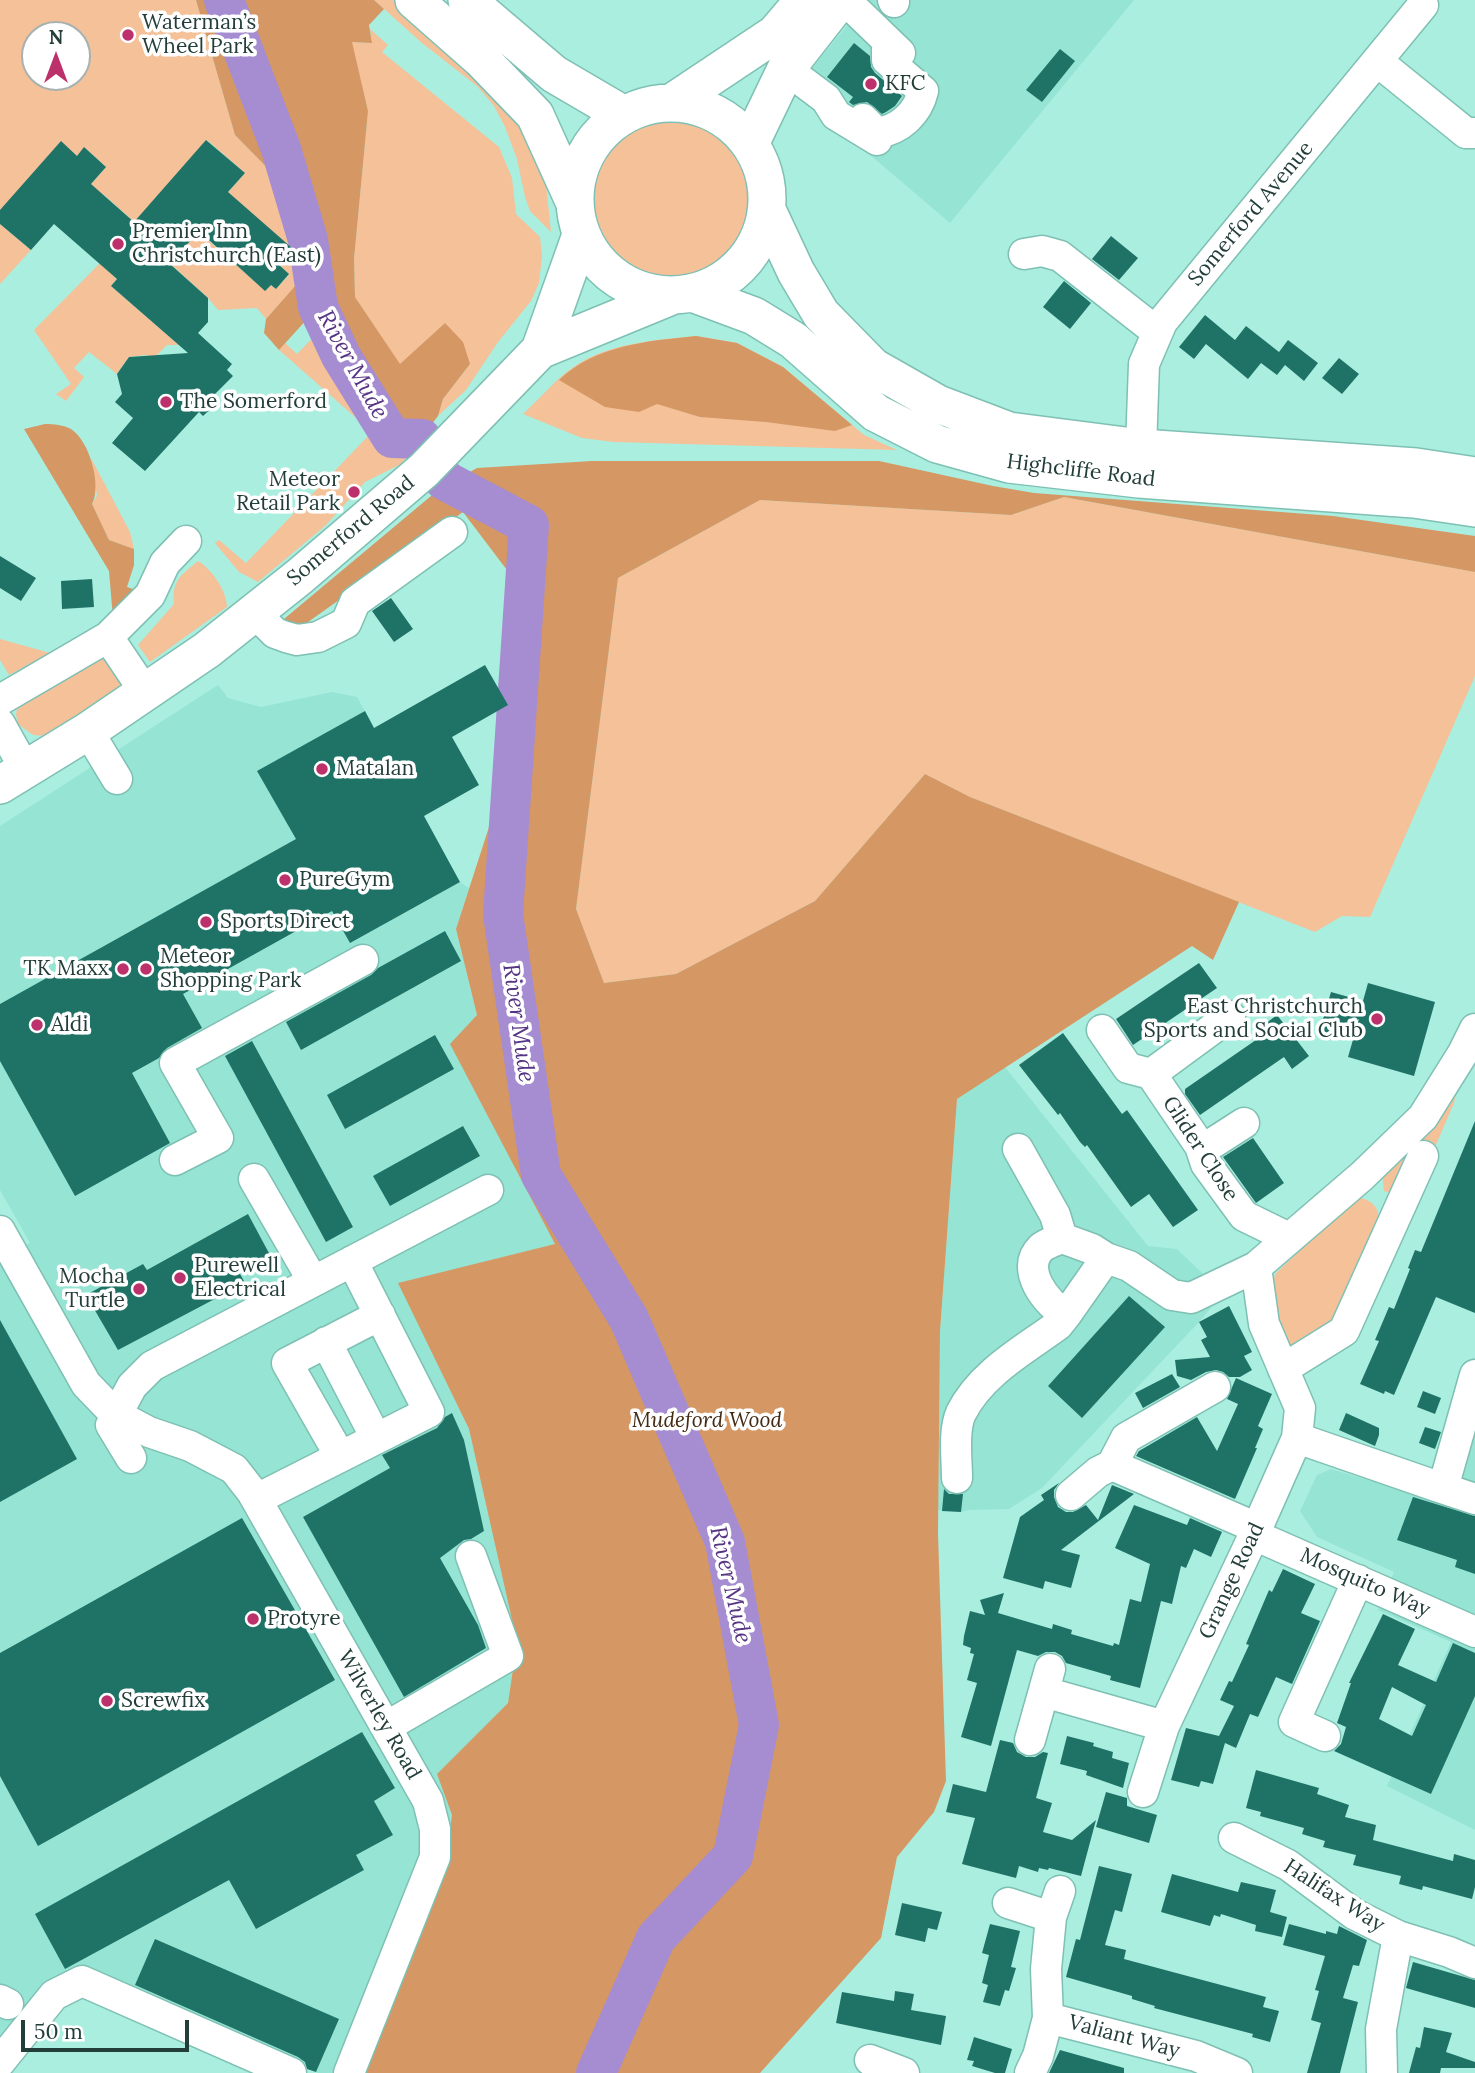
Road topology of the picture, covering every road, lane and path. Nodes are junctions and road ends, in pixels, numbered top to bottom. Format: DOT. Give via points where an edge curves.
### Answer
graph roads {
  1 [pos="414,0"];
  2 [pos="467,0"];
  3 [pos="804,0"];
  4 [pos="843,0"];
  5 [pos="1423,5"];
  6 [pos="887,41"];
  7 [pos="1377,61"];
  8 [pos="786,69"];
  9 [pos="934,86"];
  10 [pos="673,102"];
  11 [pos="845,108"];
  12 [pos="624,115"];
  13 [pos="1475,132"];
  14 [pos="750,144"];
  15 [pos="894,146"];
  16 [pos="767,210"];
  17 [pos="578,218"];
  18 [pos="1024,254"];
  19 [pos="683,294"];
  20 [pos="1157,332"];
  21 [pos="540,350"];
  22 [pos="1141,448"];
  23 [pos="1475,476"];
  24 [pos="1475,508"];
  25 [pos="452,533"];
  26 [pos="186,541"];
  27 [pos="253,611"];
  28 [pos="108,637"];
  29 [pos="145,692"];
  30 [pos="0,700"];
  31 [pos="0,724"];
  32 [pos="88,731"];
  33 [pos="13,777"];
  34 [pos="117,779"];
  35 [pos="363,960"];
  36 [pos="1230,1016"];
  37 [pos="1475,1029"];
  38 [pos="1102,1030"];
  39 [pos="1151,1074"];
  40 [pos="1244,1123"];
  41 [pos="1018,1149"];
  42 [pos="1202,1150"];
  43 [pos="1423,1156"];
  44 [pos="175,1160"];
  45 [pos="1362,1176"];
  46 [pos="254,1179"];
  47 [pos="488,1189"];
  48 [pos="1398,1211"];
  49 [pos="12,1238"];
  50 [pos="1062,1238"];
  51 [pos="1289,1238"];
  52 [pos="1106,1258"];
  53 [pos="352,1261"];
  54 [pos="1256,1267"];
  55 [pos="313,1281"];
  56 [pos="380,1315"];
  57 [pos="1066,1315"];
  58 [pos="326,1342"];
  59 [pos="1283,1369"];
  60 [pos="1475,1375"];
  61 [pos="1215,1387"];
  62 [pos="115,1414"];
  63 [pos="376,1438"];
  64 [pos="1297,1438"];
  65 [pos="340,1455"];
  66 [pos="131,1458"];
  67 [pos="1112,1465"];
  68 [pos="957,1478"];
  69 [pos="1441,1484"];
  70 [pos="1071,1495"];
  71 [pos="257,1499"];
  72 [pos="1475,1499"];
  73 [pos="1256,1531"];
  74 [pos="471,1556"];
  75 [pos="1358,1580"];
  76 [pos="1475,1632"];
  77 [pos="1164,1726"];
  78 [pos="386,1727"];
  79 [pos="1325,1737"];
  80 [pos="1030,1740"];
  81 [pos="1143,1792"];
  82 [pos="1234,1838"];
  83 [pos="1008,1903"];
  84 [pos="1398,1936"];
  85 [pos="1475,1963"];
  86 [pos="1048,2018"];
  87 [pos="870,2060"];
  88 [pos="0,2062"];
  89 [pos="351,2071"];
  90 [pos="1232,2072"];
  91 [pos="291,2073"];
  92 [pos="904,2073"];
  93 [pos="1030,2073"];
  94 [pos="1382,2073"];
  1 -- 17 [label="main road" via="535,115"];
  2 -- 12 [label="main road" via="554,75"];
  3 -- 10 [label="main road" via="775,34"];
  4 -- 6 [label="street"];
  4 -- 8 [label="main road"];
  5 -- 7 [label="street, Somerford Avenue"];
  6 -- 9 [label="street"];
  6 -- 11 [label="street" via="887,60 923,91 920,106 893,131 877,133"];
  7 -- 13 [label="street" via="1466,132"];
  7 -- 20 [label="street, Somerford Avenue"];
  8 -- 11 [label="street"];
  8 -- 14 [label="main road"];
  10 -- 12 [label="main road" via="648,105"];
  10 -- 14 [label="main road" via="703,108 729,122"];
  11 -- 15 [label="street" via="836,115"];
  12 -- 17 [label="main road" via="603,130 587,151 577,175"];
  14 -- 16 [label="main road" via="767,187"];
  16 -- 19 [label="main road" via="759,239 743,264 720,282"];
  16 -- 22 [label="main road, Highcliffe Road" via="821,314 873,367 938,404 1009,431"];
  17 -- 19 [label="main road" via="597,261 618,280 645,292"];
  17 -- 21 [label="main road, Somerford Road"];
  18 -- 20 [label="street" via="1042,251 1060,256"];
  19 -- 21 [label="main road, Somerford Road"];
  19 -- 24 [label="main road, Highcliffe Road" via="754,316 793,340 876,413 937,444 1009,464"];
  20 -- 22 [label="street, Somerford Avenue" via="1143,364"];
  21 -- 27 [label="main road, Somerford Road" via="432,463"];
  22 -- 23 [label="main road, Highcliffe Road" via="1416,467"];
  25 -- 27 [label="street" via="355,602 346,622 318,637 297,640 275,633"];
  26 -- 28 [label="street" via="165,563 150,595"];
  27 -- 29 [label="main road, Somerford Road" via="207,650"];
  28 -- 29 [label="street"];
  28 -- 30 [label="street"];
  29 -- 32 [label="main road, Somerford Road"];
  31 -- 33 [label="street"];
  32 -- 33 [label="main road, Somerford Road"];
  32 -- 34 [label="street"];
  35 -- 44 [label="street" via="175,1063 218,1138"];
  36 -- 39 [label="street, Glider Close"];
  37 -- 45 [label="street" via="1423,1117"];
  38 -- 39 [label="street, Glider Close" via="1128,1068"];
  39 -- 42 [label="street, Glider Close"];
  40 -- 42 [label="street"];
  41 -- 50 [label="street" via="1055,1215"];
  42 -- 51 [label="street, Glider Close" via="1206,1164 1244,1216"];
  43 -- 48 [label="street"];
  45 -- 48 [label="street"];
  45 -- 51 [label="street"];
  46 -- 55 [label="street"];
  47 -- 53 [label="street"];
  48 -- 59 [label="street" via="1344,1331"];
  49 -- 62 [label="street, Wilverley Road" via="86,1384"];
  50 -- 52 [label="street"];
  50 -- 57 [label="street" via="1041,1248 1034,1273 1041,1291"];
  51 -- 54 [label="street"];
  52 -- 54 [label="street" via="1129,1266 1172,1295 1191,1298"];
  52 -- 57 [label="street"];
  53 -- 55 [label="street"];
  53 -- 56 [label="street"];
  54 -- 59 [label="street, Grange Road" via="1264,1324"];
  55 -- 62 [label="street" via="152,1366 132,1386"];
  56 -- 58 [label="street"];
  56 -- 63 [label="street" via="429,1412"];
  57 -- 68 [label="street" via="992,1373 960,1414"];
  58 -- 63 [label="street"];
  58 -- 65 [label="street" via="288,1363"];
  59 -- 64 [label="street, Grange Road" via="1300,1408"];
  60 -- 69 [label="street"];
  61 -- 67 [label="street" via="1126,1438"];
  62 -- 66 [label="street" via="111,1425"];
  62 -- 71 [label="street, Wilverley Road" via="234,1469"];
  63 -- 65 [label="street"];
  64 -- 69 [label="street"];
  64 -- 73 [label="street, Grange Road"];
  65 -- 71 [label="street"];
  67 -- 70 [label="street"];
  67 -- 73 [label="street, Mosquito Way"];
  69 -- 72 [label="street"];
  71 -- 78 [label="street, Wilverley Road"];
  73 -- 75 [label="street, Mosquito Way"];
  73 -- 77 [label="street, Grange Road"];
  74 -- 78 [label="street" via="508,1656"];
  75 -- 76 [label="street, Mosquito Way"];
  75 -- 79 [label="street" via="1294,1722"];
  77 -- 80 [label="street" via="1047,1681"];
  77 -- 81 [label="street, Grange Road"];
  78 -- 89 [label="street, Wilverley Road" via="428,1801 435,1857"];
  82 -- 84 [label="street, Halifax Way" via="1289,1865 1354,1914"];
  83 -- 86 [label="street" via="1056,1904 1046,1969"];
  84 -- 85 [label="street, Halifax Way"];
  84 -- 94 [label="street" via="1381,2029"];
  86 -- 90 [label="street, Valiant Way" via="1196,2056"];
  86 -- 93 [label="street"];
  87 -- 92 [label="street"];
  88 -- 91 [label="street" via="54,1995 82,1980"];
}
